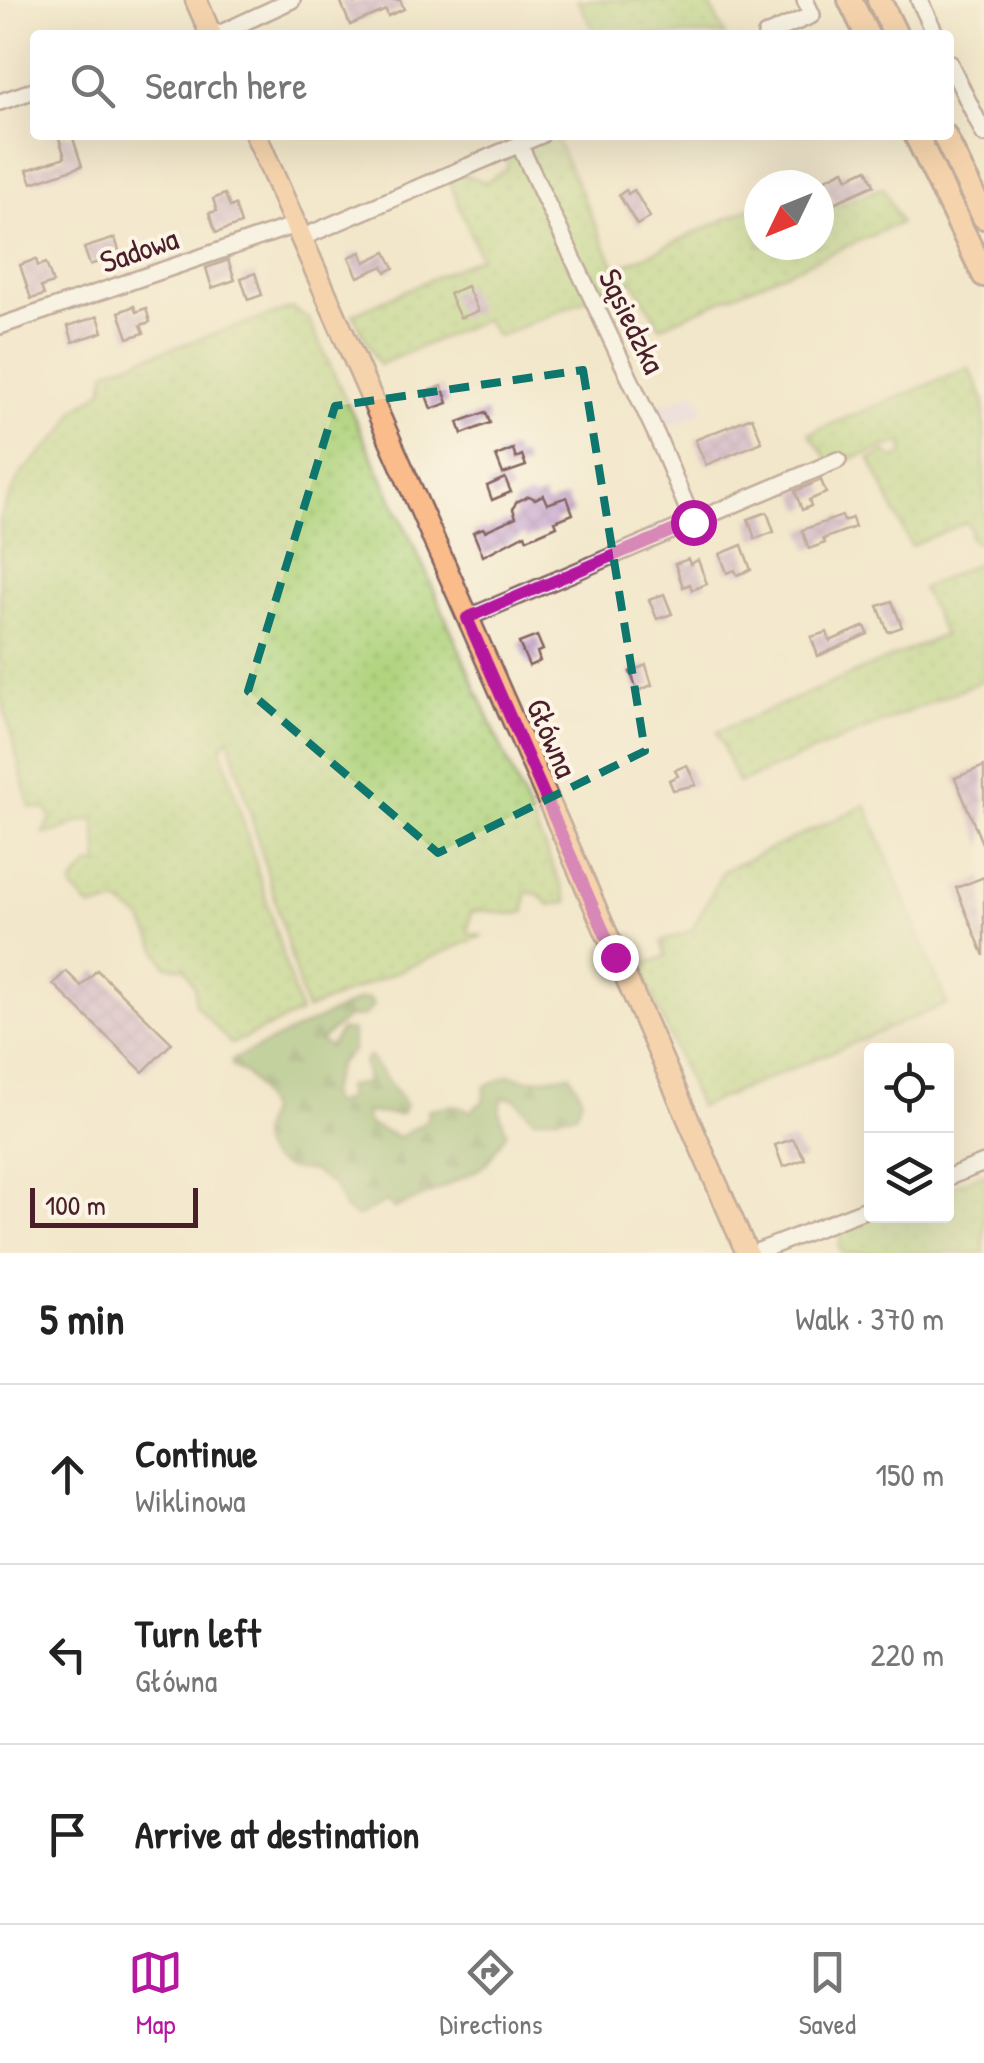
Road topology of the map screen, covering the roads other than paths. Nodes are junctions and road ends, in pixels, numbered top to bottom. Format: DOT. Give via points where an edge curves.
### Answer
graph roads {
  1 [pos="196,0"];
  2 [pos="292,0"];
  3 [pos="850,0"];
  4 [pos="879,0"];
  5 [pos="920,0"];
  6 [pos="808,7"];
  7 [pos="208,30"];
  8 [pos="222,30"];
  9 [pos="774,30"];
  10 [pos="865,30"];
  11 [pos="894,30"];
  12 [pos="934,30"];
  13 [pos="954,72"];
  14 [pos="30,92"];
  15 [pos="0,102"];
  16 [pos="984,134"];
  17 [pos="258,140"];
  18 [pos="529,140"];
  19 [pos="918,140"];
  20 [pos="946,140"];
  21 [pos="519,144"];
  22 [pos="984,217"];
  23 [pos="298,232"];
  24 [pos="984,275"];
  25 [pos="0,326"];
  26 [pos="838,460"];
  27 [pos="693,522"];
  28 [pos="467,618"];
  29 [pos="984,1163"];
  30 [pos="954,1175"];
  31 [pos="864,1210"];
  32 [pos="750,1253"];
  1 -- 7 [label="main road"];
  2 -- 8 [label="street"];
  3 -- 10 [label="highway"];
  4 -- 11 [label="highway"];
  5 -- 12 [label="street"];
  6 -- 9 [label="street"];
  13 -- 16 [label="street"];
  14 -- 15 [label="street"];
  17 -- 23 [label="main road, Główna"];
  18 -- 21 [label="street, Sadowa"];
  19 -- 24 [label="highway"];
  20 -- 22 [label="highway"];
  21 -- 23 [label="street, Sadowa"];
  21 -- 27 [label="street, Sąsiedzka"];
  23 -- 25 [label="street, Sadowa"];
  23 -- 28 [label="main road, Główna"];
  26 -- 27 [label="street"];
  27 -- 28 [label="street"];
  28 -- 32 [label="main road, Główna"];
  29 -- 30 [label="street"];
  31 -- 32 [label="street"];
}
